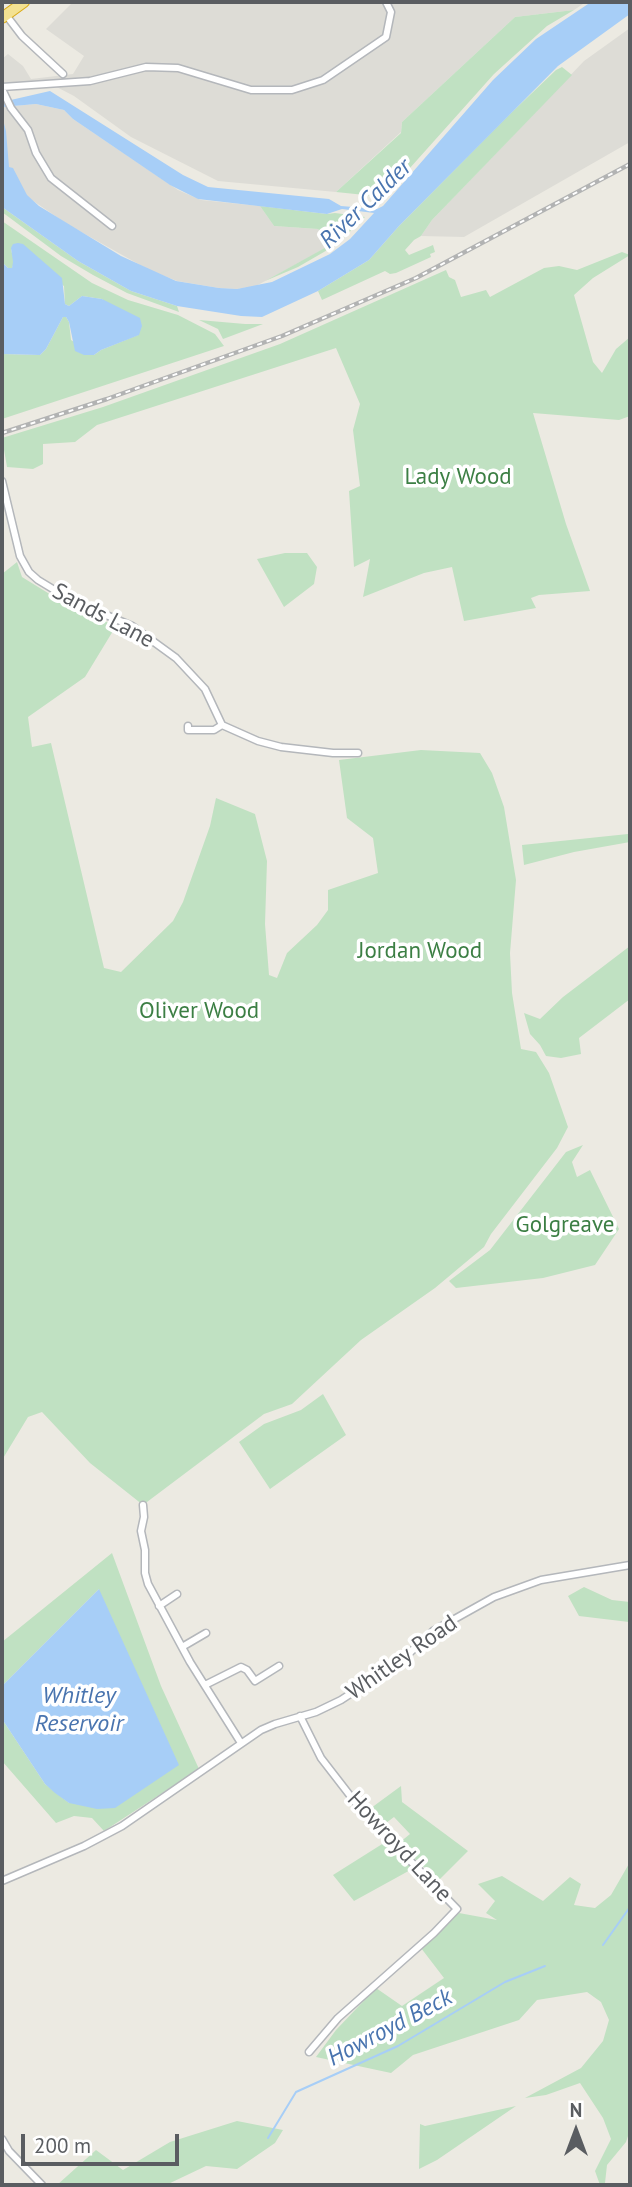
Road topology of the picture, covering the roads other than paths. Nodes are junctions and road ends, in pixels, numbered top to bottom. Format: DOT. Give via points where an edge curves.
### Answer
graph roads {
  1 [pos="24,2"];
  2 [pos="386,2"];
  3 [pos="4,17"];
  4 [pos="63,74"];
  5 [pos="2,88"];
  6 [pos="112,226"];
  7 [pos="2,481"];
  8 [pos="222,725"];
  9 [pos="188,726"];
  10 [pos="358,753"];
  11 [pos="143,1504"];
  12 [pos="630,1565"];
  13 [pos="177,1594"];
  14 [pos="159,1606"];
  15 [pos="206,1633"];
  16 [pos="182,1647"];
  17 [pos="279,1666"];
  18 [pos="205,1685"];
  19 [pos="300,1716"];
  20 [pos="241,1742"];
  21 [pos="2,1881"];
  22 [pos="309,2052"];
  23 [pos="2,2139"];
  24 [pos="42,2185"];
  1 -- 3 [label="highway"];
  2 -- 5 [label="street" via="391,12 386,37 323,80 292,90 251,90 178,68 146,67 90,81"];
  3 -- 4 [label="street"];
  5 -- 6 [label="street" via="51,178"];
  7 -- 8 [label="street, Sands Lane" via="20,556 29,572 71,600 132,626 176,658 205,689"];
  8 -- 9 [label="street" via="214,730 188,730"];
  8 -- 10 [label="street" via="281,747"];
  11 -- 14 [label="street" via="145,1573"];
  12 -- 19 [label="street, Whitley Road" via="541,1580 494,1597 433,1632 366,1685"];
  13 -- 14 [label="street"];
  14 -- 16 [label="street"];
  15 -- 16 [label="street"];
  16 -- 18 [label="street"];
  17 -- 18 [label="street" via="255,1681 241,1667"];
  18 -- 20 [label="street"];
  19 -- 20 [label="street, Whitley Road"];
  19 -- 22 [label="street, Howroyd Lane" via="321,1758 362,1811 457,1909 338,2018"];
  20 -- 21 [label="street, Whitley Road" via="122,1826"];
  23 -- 24 [label="street"];
}
